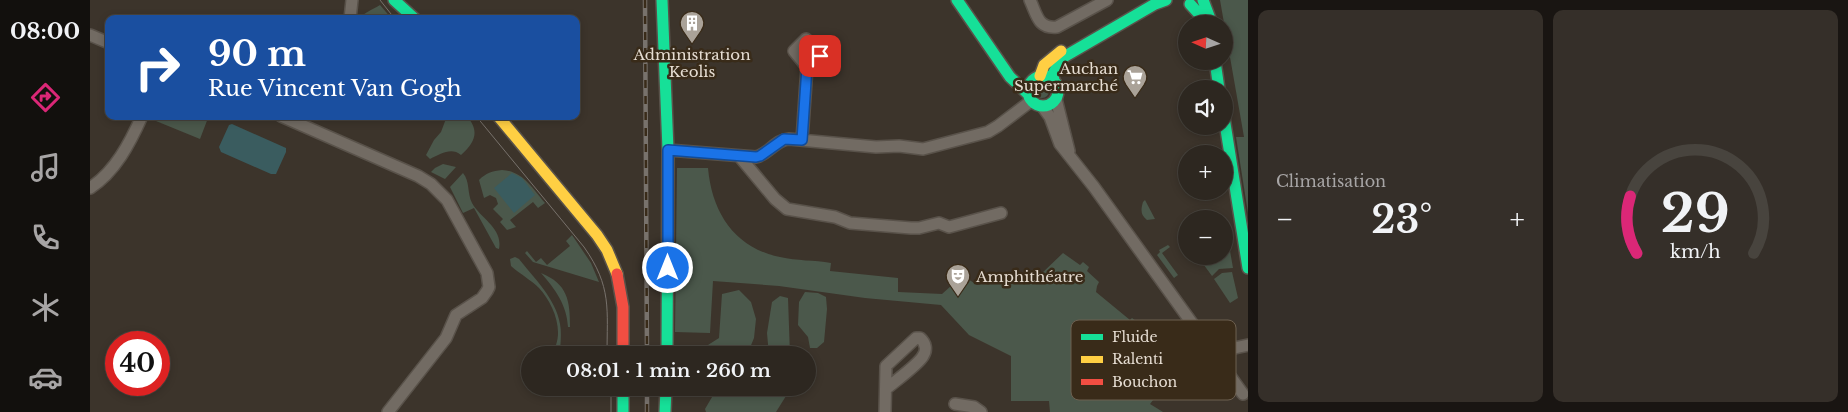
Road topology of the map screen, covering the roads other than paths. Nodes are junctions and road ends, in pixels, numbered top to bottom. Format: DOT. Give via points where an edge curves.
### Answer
graph roads {
  1 [pos="352,0"];
  2 [pos="394,0"];
  3 [pos="401,0"];
  4 [pos="662,0"];
  5 [pos="957,0"];
  6 [pos="963,0"];
  7 [pos="1030,0"];
  8 [pos="1108,0"];
  9 [pos="1149,0"];
  10 [pos="1171,0"];
  11 [pos="1203,0"];
  12 [pos="1193,2"];
  13 [pos="350,15"];
  14 [pos="411,15"];
  15 [pos="412,15"];
  16 [pos="1200,15"];
  17 [pos="1209,15"];
  18 [pos="90,35"];
  19 [pos="105,41"];
  20 [pos="807,67"];
  21 [pos="1036,78"];
  22 [pos="1054,81"];
  23 [pos="1030,97"];
  24 [pos="1056,99"];
  25 [pos="1042,106"];
  26 [pos="140,120"];
  27 [pos="501,120"];
  28 [pos="307,121"];
  29 [pos="1227,135"];
  30 [pos="802,140"];
  31 [pos="668,150"];
  32 [pos="1070,155"];
  33 [pos="740,157"];
  34 [pos="90,188"];
  35 [pos="1001,212"];
  36 [pos="1248,268"];
  37 [pos="1191,320"];
  38 [pos="623,346"];
  39 [pos="667,346"];
  40 [pos="1236,384"];
  41 [pos="886,389"];
  42 [pos="1243,394"];
  43 [pos="623,396"];
  44 [pos="666,396"];
  45 [pos="955,404"];
  46 [pos="388,412"];
  47 [pos="622,412"];
  48 [pos="665,412"];
  49 [pos="885,412"];
  50 [pos="981,412"];
  1 -- 13 [label="street"];
  2 -- 14 [label="main road"];
  3 -- 15 [label="main road"];
  4 -- 31 [label="main road"];
  5 -- 23 [label="main road" via="1010,77"];
  6 -- 21 [label="main road" via="1009,68 1017,74"];
  7 -- 8 [label="street" via="1041,23 1050,28"];
  9 -- 21 [label="main road" via="1056,53"];
  10 -- 12 [label="main road" via="1184,5"];
  10 -- 22 [label="main road" via="1160,1 1062,58 1053,74"];
  11 -- 17 [label="main road"];
  12 -- 16 [label="main road"];
  18 -- 19 [label="street"];
  20 -- 30 [label="street"];
  21 -- 22 [label="main road"];
  21 -- 23 [label="main road" via="1028,86"];
  22 -- 24 [label="main road" via="1058,90"];
  23 -- 25 [label="main road"];
  23 -- 30 [label="street" via="994,128 939,145 876,147"];
  24 -- 25 [label="main road"];
  24 -- 32 [label="street"];
  25 -- 32 [label="street" via="1050,117 1060,144"];
  26 -- 34 [label="street" via="124,151 105,177"];
  27 -- 38 [label="main road" via="597,235 611,257 622,293"];
  28 -- 46 [label="street" via="431,184 447,200 489,278 485,295 456,315 446,338"];
  29 -- 36 [label="main road"];
  30 -- 33 [label="street" via="784,139 760,156"];
  31 -- 33 [label="street"];
  31 -- 39 [label="main road"];
  32 -- 37 [label="street"];
  33 -- 35 [label="street" via="774,199 792,211 835,217 850,223 911,228 939,223 949,227"];
  40 -- 42 [label="street"];
  41 -- 49 [label="street"];
  43 -- 47 [label="main road"];
  44 -- 48 [label="main road"];
  45 -- 50 [label="street" via="974,407"];
}
